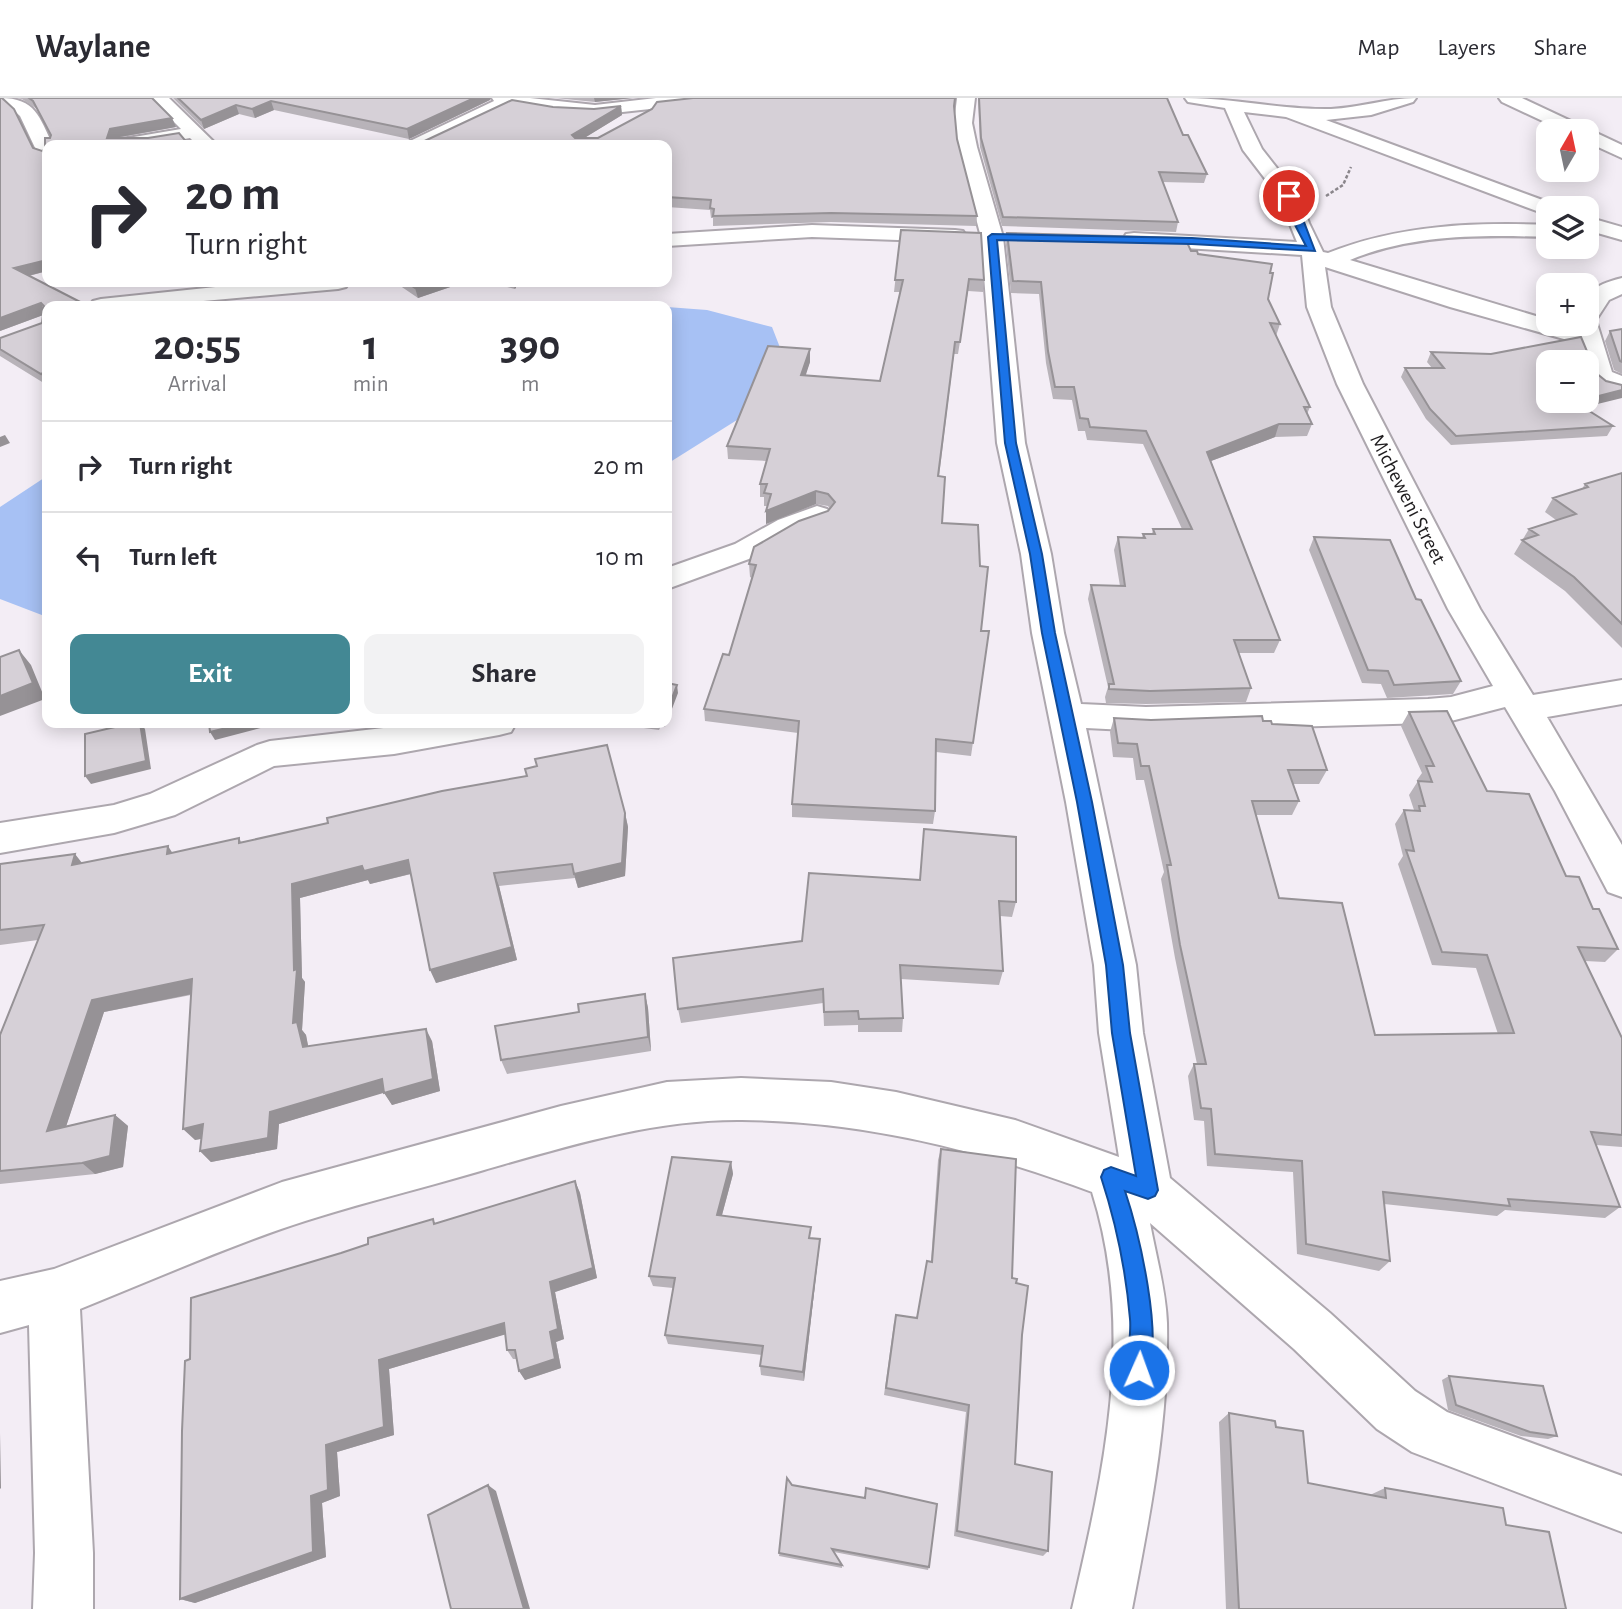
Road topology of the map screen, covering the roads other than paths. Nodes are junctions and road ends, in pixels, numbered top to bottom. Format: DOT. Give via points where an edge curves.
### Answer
graph roads {
  1 [pos="8,98"];
  2 [pos="159,98"];
  3 [pos="705,98"];
  4 [pos="966,98"];
  5 [pos="1194,98"];
  6 [pos="1407,98"];
  7 [pos="1508,98"];
  8 [pos="506,99"];
  9 [pos="660,100"];
  10 [pos="1232,104"];
  11 [pos="1286,111"];
  12 [pos="1553,119"];
  13 [pos="619,127"];
  14 [pos="202,139"];
  15 [pos="422,140"];
  16 [pos="1600,141"];
  17 [pos="42,142"];
  18 [pos="1622,152"];
  19 [pos="1536,204"];
  20 [pos="1599,227"];
  21 [pos="1536,230"];
  22 [pos="1599,233"];
  23 [pos="1620,234"];
  24 [pos="1005,237"];
  25 [pos="1107,239"];
  26 [pos="672,240"];
  27 [pos="1318,255"];
  28 [pos="1622,285"];
  29 [pos="281,287"];
  30 [pos="137,291"];
  31 [pos="1599,297"];
  32 [pos="113,301"];
  33 [pos="1536,317"];
  34 [pos="1590,336"];
  35 [pos="1622,386"];
  36 [pos="817,515"];
  37 [pos="672,577"];
  38 [pos="1622,692"];
  39 [pos="1519,701"];
  40 [pos="1067,715"];
  41 [pos="470,728"];
  42 [pos="0,838"];
  43 [pos="1622,881"];
  44 [pos="1129,1183"];
  45 [pos="16,1297"];
  46 [pos="1622,1504"];
  47 [pos="63,1609"];
  48 [pos="1102,1609"];
  1 -- 17 [label="street" via="28,113"];
  2 -- 14 [label="street"];
  3 -- 9 [label="street"];
  4 -- 24 [label="street" via="963,123 967,147"];
  5 -- 10 [label="street"];
  6 -- 11 [label="street" via="1357,112"];
  7 -- 12 [label="street"];
  8 -- 9 [label="street" via="568,109 628,108"];
  8 -- 15 [label="street"];
  9 -- 13 [label="street"];
  10 -- 11 [label="street"];
  10 -- 27 [label="street, Micheweni Street" via="1253,150 1289,196"];
  11 -- 19 [label="street"];
  16 -- 18 [label="street"];
  20 -- 23 [label="street"];
  21 -- 27 [label="street" via="1428,234"];
  22 -- 23 [label="street"];
  24 -- 26 [label="street" via="812,232"];
  24 -- 40 [label="street" via="1011,443"];
  25 -- 27 [label="street"];
  27 -- 33 [label="street" via="1458,302"];
  27 -- 39 [label="street, Micheweni Street" via="1319,307 1350,384 1427,538"];
  28 -- 31 [label="street"];
  29 -- 30 [label="street"];
  30 -- 32 [label="street"];
  34 -- 35 [label="street" via="1600,376"];
  36 -- 37 [label="street" via="746,550"];
  38 -- 39 [label="street"];
  39 -- 40 [label="street" via="1428,711 1158,719"];
  39 -- 43 [label="street, Micheweni Street"];
  40 -- 44 [label="street" via="1115,965"];
  41 -- 42 [label="street" via="270,754 162,805 114,819"];
  44 -- 45 [label="street" via="1015,1142 896,1113 831,1103 741,1099 667,1103 282,1205"];
  44 -- 46 [label="street" via="1312,1331 1396,1410 1431,1433"];
  44 -- 48 [label="street" via="1126,1223 1141,1321 1137,1419"];
  45 -- 47 [label="street" via="58,1451"];
}
